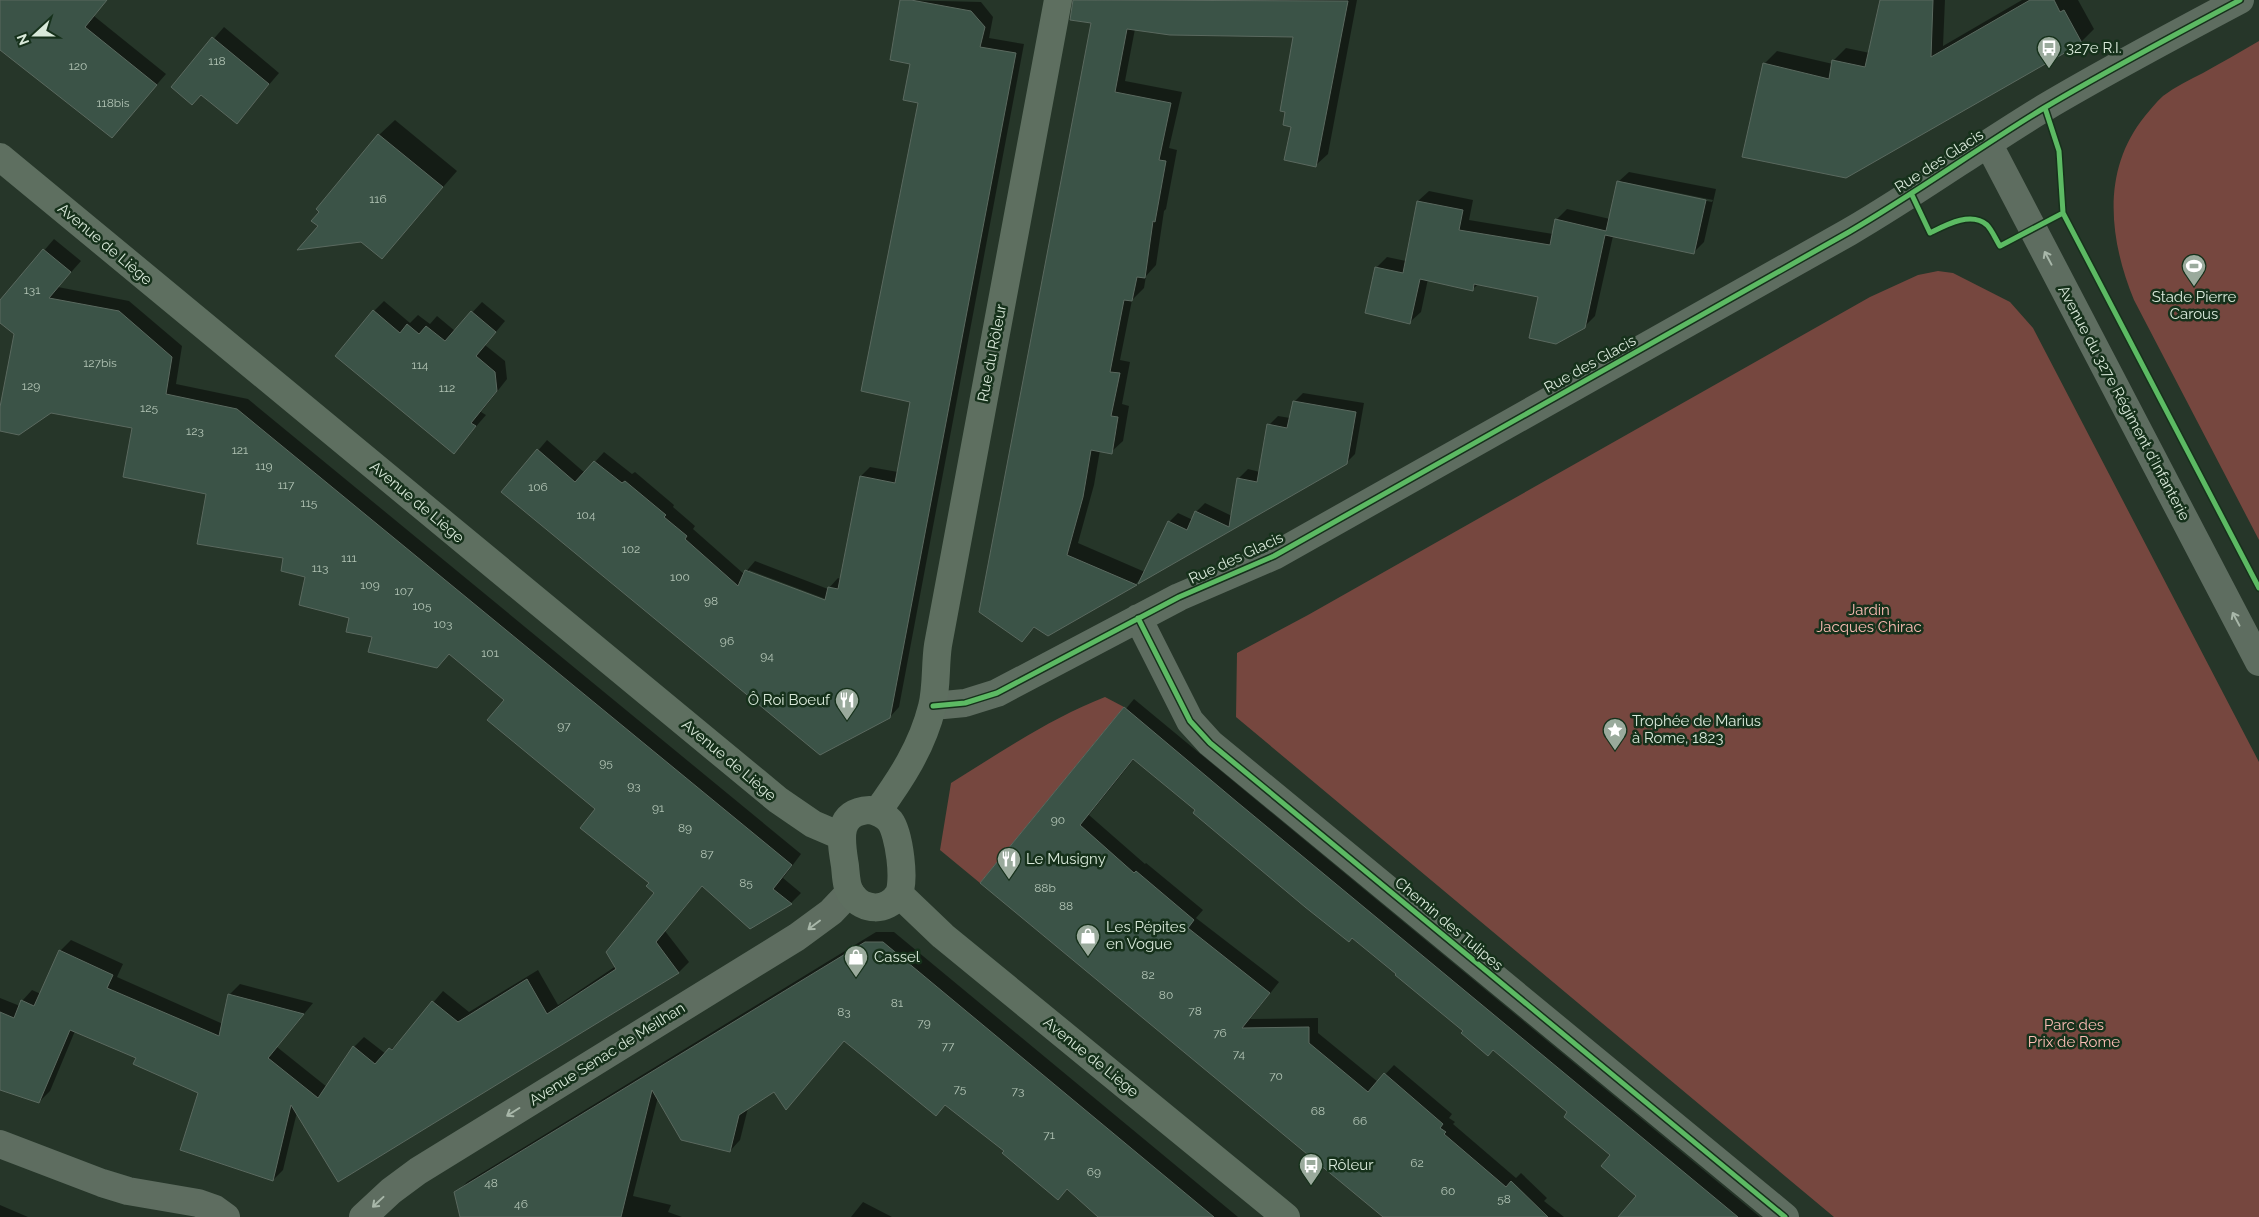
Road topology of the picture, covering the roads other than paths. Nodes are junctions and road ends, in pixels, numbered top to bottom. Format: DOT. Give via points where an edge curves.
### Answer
graph roads {
  1 [pos="1058,0"];
  2 [pos="2240,0"];
  3 [pos="1988,143"];
  4 [pos="0,157"];
  5 [pos="1138,618"];
  6 [pos="2259,662"];
  7 [pos="933,706"];
  8 [pos="877,812"];
  9 [pos="841,836"];
  10 [pos="850,892"];
  11 [pos="899,894"];
  12 [pos="0,1144"];
  13 [pos="226,1217"];
  14 [pos="363,1217"];
  15 [pos="1286,1217"];
  16 [pos="1785,1217"];
  1 -- 7 [label="main road, Rue du Rôleur" via="938,645"];
  2 -- 3 [label="street, Rue des Glacis" via="2152,46"];
  3 -- 5 [label="street, Rue des Glacis" via="1912,195 1849,232 1283,551"];
  6 -- 3 [label="street, Avenue du 327e Régiment d'Infanterie, one-way"];
  4 -- 9 [label="main road, Avenue de Liège" via="778,800 813,824"];
  5 -- 7 [label="street, Rue des Glacis" via="996,693 965,703"];
  5 -- 16 [label="street, Chemin des Tulipes" via="1190,721 1210,743"];
  7 -- 8 [label="main road" via="913,759"];
  8 -- 9 [label="main road" via="864,810 852,815 844,824"];
  8 -- 11 [label="main road" via="886,817 894,828 902,876"];
  9 -- 10 [label="main road"];
  10 -- 11 [label="main road" via="862,904 873,908 891,903"];
  10 -- 14 [label="street, Avenue Senac de Meilhan, one-way" via="831,912 797,937 418,1170"];
  11 -- 15 [label="main road, Avenue de Liège" via="943,936"];
  12 -- 13 [label="street" via="102,1183 128,1191 198,1203"];
}
